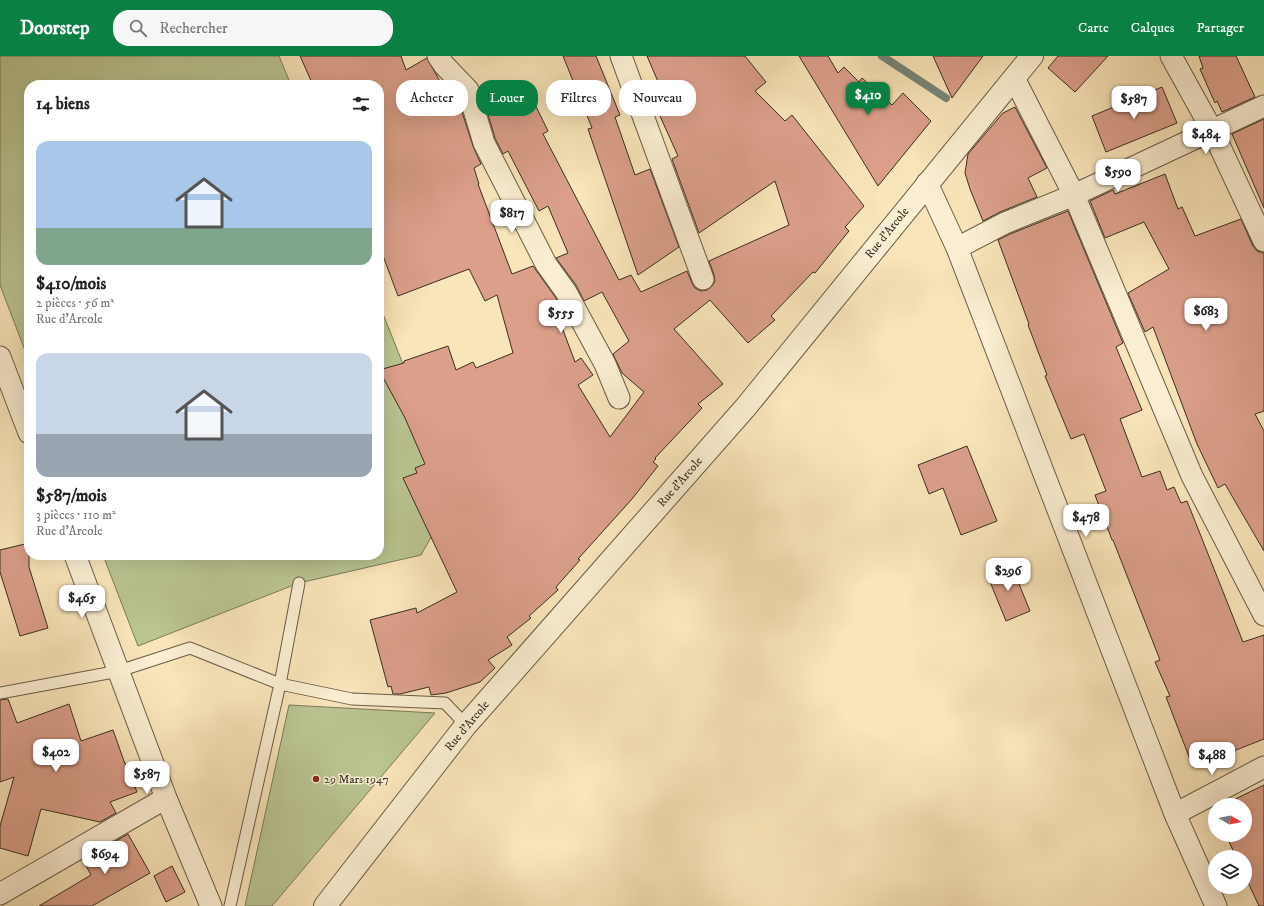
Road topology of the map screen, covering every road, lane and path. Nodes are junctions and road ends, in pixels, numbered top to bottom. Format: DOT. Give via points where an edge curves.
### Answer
graph roads {
  1 [pos="438,56"];
  2 [pos="621,56"];
  3 [pos="1032,56"];
  4 [pos="1171,56"];
  5 [pos="1014,78"];
  6 [pos="1264,106"];
  7 [pos="1212,130"];
  8 [pos="927,183"];
  9 [pos="1074,195"];
  10 [pos="1264,241"];
  11 [pos="956,248"];
  12 [pos="703,279"];
  13 [pos="0,357"];
  14 [pos="619,398"];
  15 [pos="24,420"];
  16 [pos="77,560"];
  17 [pos="299,583"];
  18 [pos="1264,614"];
  19 [pos="119,671"];
  20 [pos="280,684"];
  21 [pos="0,693"];
  22 [pos="466,725"];
  23 [pos="1264,767"];
  24 [pos="166,798"];
  25 [pos="1175,814"];
  26 [pos="0,894"];
  27 [pos="211,906"];
  28 [pos="230,906"];
  29 [pos="325,906"];
  30 [pos="1216,906"];
  1 -- 14 [label="street" via="468,90 484,142 546,264 566,292 605,364"];
  2 -- 12 [label="street"];
  3 -- 5 [label="street, Rue d'Arcole"];
  4 -- 7 [label="street"];
  5 -- 8 [label="street, Rue d'Arcole"];
  5 -- 9 [label="street"];
  6 -- 7 [label="street"];
  7 -- 9 [label="street"];
  7 -- 10 [label="street"];
  8 -- 11 [label="street"];
  8 -- 22 [label="street, Rue d'Arcole" via="745,408"];
  9 -- 11 [label="street" via="1005,223"];
  9 -- 18 [label="street" via="1192,476"];
  11 -- 25 [label="street"];
  13 -- 15 [label="street"];
  16 -- 19 [label="street"];
  17 -- 20 [label="lane"];
  19 -- 20 [label="lane" via="190,648"];
  19 -- 21 [label="lane"];
  19 -- 24 [label="street"];
  20 -- 22 [label="lane" via="352,699 445,703"];
  20 -- 28 [label="lane"];
  22 -- 29 [label="street, Rue d'Arcole"];
  23 -- 25 [label="street"];
  24 -- 26 [label="street"];
  24 -- 27 [label="street"];
  25 -- 30 [label="street"];
}
